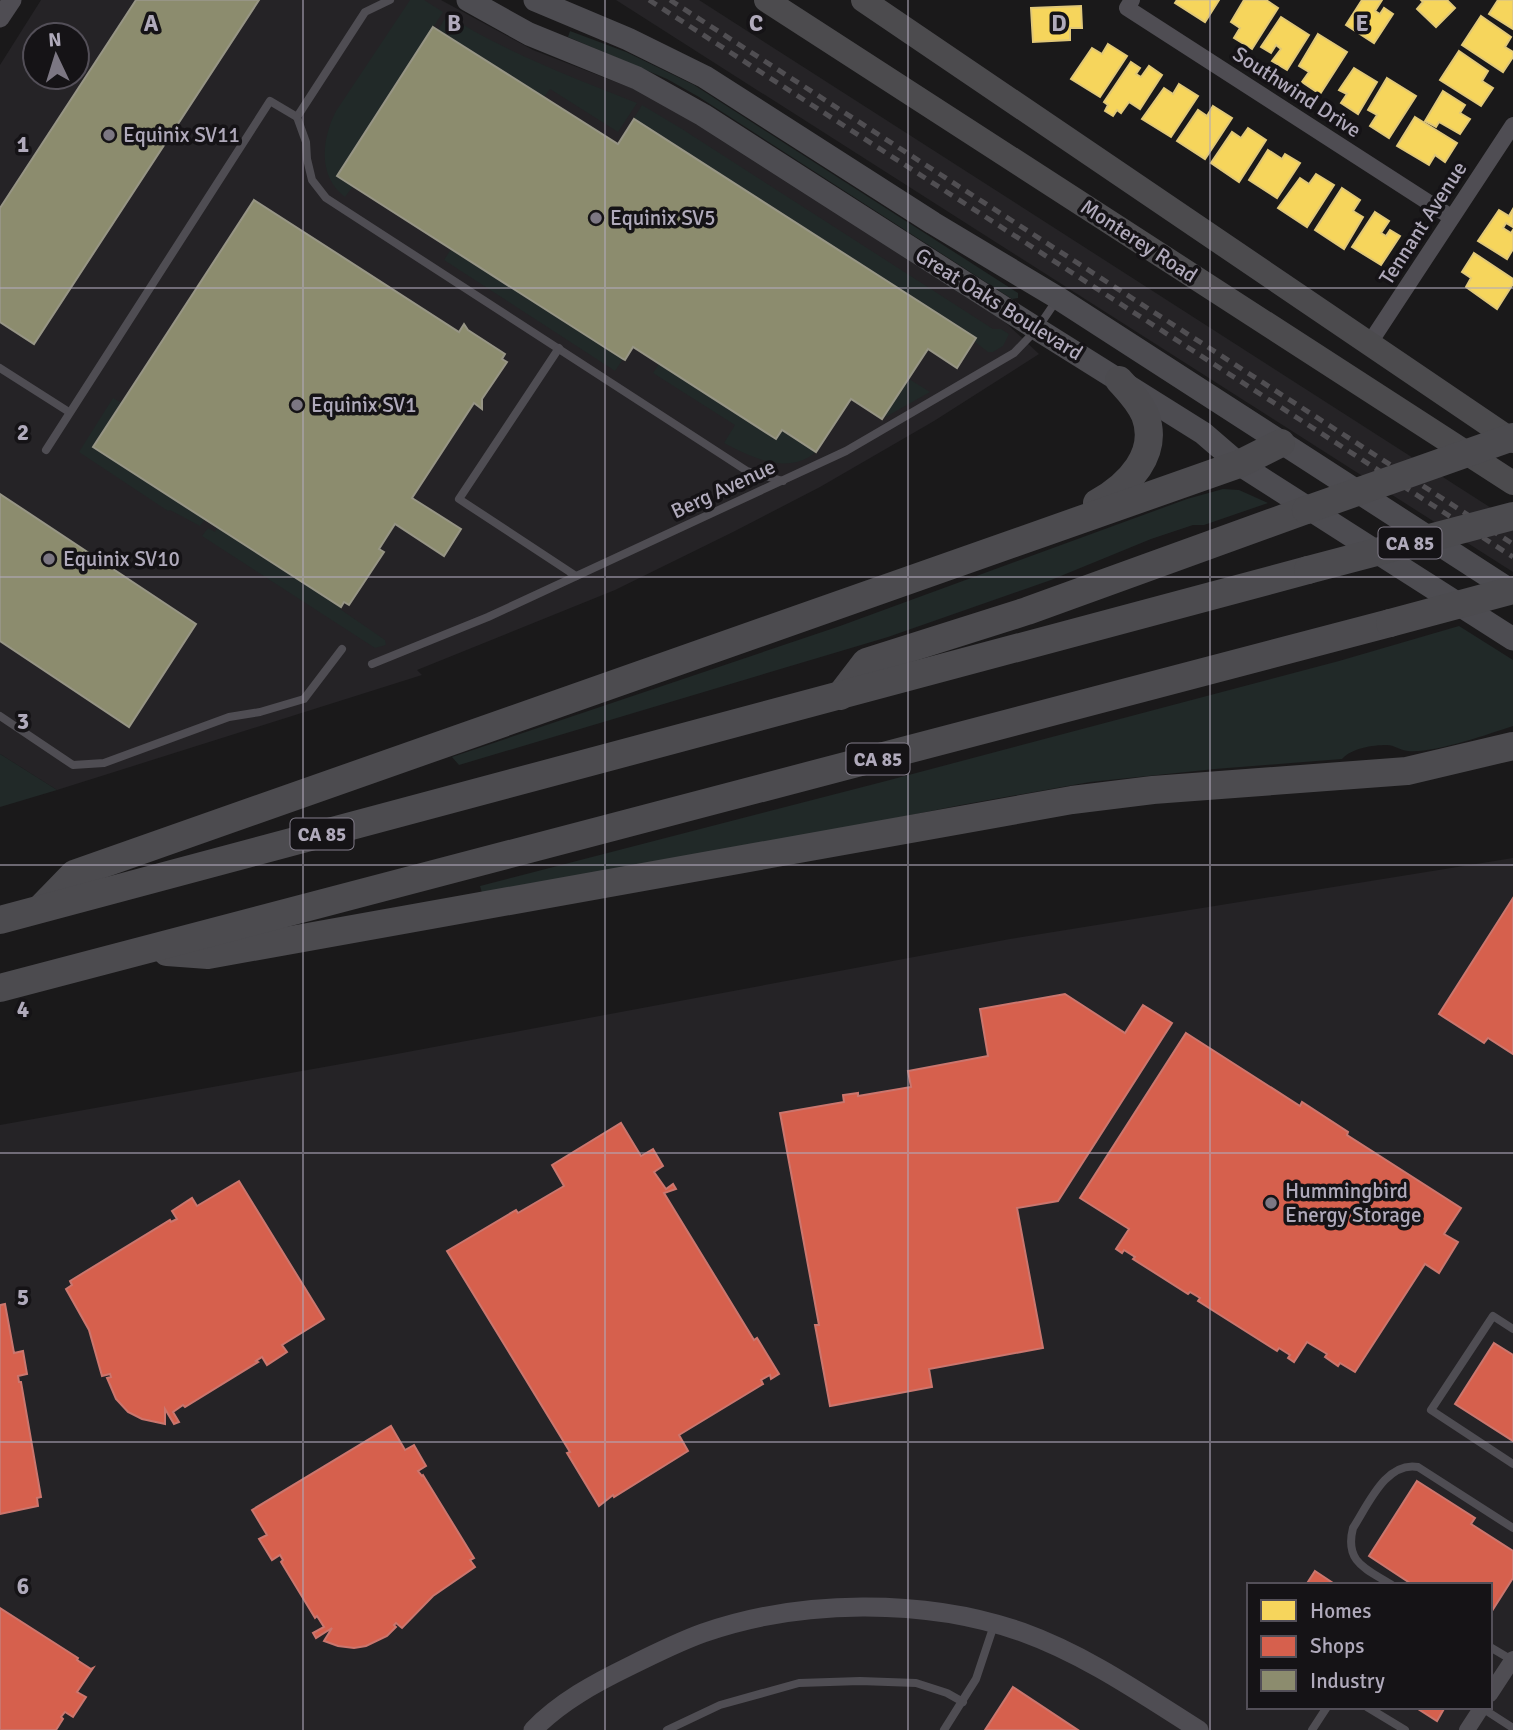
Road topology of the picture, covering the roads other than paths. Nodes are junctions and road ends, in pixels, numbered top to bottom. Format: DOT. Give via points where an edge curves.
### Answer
graph roads {
  1 [pos="12,0"];
  2 [pos="390,0"];
  3 [pos="468,0"];
  4 [pos="535,0"];
  5 [pos="766,0"];
  6 [pos="863,0"];
  7 [pos="1132,0"];
  8 [pos="0,18"];
  9 [pos="297,117"];
  10 [pos="1513,125"];
  11 [pos="1506,150"];
  12 [pos="1451,217"];
  13 [pos="1058,298"];
  14 [pos="1037,329"];
  15 [pos="1368,344"];
  16 [pos="559,348"];
  17 [pos="0,368"];
  18 [pos="1119,380"];
  19 [pos="69,412"];
  20 [pos="1513,439"];
  21 [pos="1282,443"];
  22 [pos="46,450"];
  23 [pos="1239,464"];
  24 [pos="783,481"];
  25 [pos="1513,483"];
  26 [pos="1513,516"];
  27 [pos="1054,528"];
  28 [pos="576,576"];
  29 [pos="1513,591"];
  30 [pos="1513,639"];
  31 [pos="342,649"];
  32 [pos="372,664"];
  33 [pos="840,696"];
  34 [pos="0,716"];
  35 [pos="1513,746"];
  36 [pos="39,910"];
  37 [pos="0,920"];
  38 [pos="143,950"];
  39 [pos="0,988"];
  40 [pos="1513,1329"];
  41 [pos="1513,1464"];
  42 [pos="1513,1528"];
  43 [pos="1389,1583"];
  44 [pos="994,1625"];
  45 [pos="1492,1648"];
  46 [pos="1513,1659"];
  47 [pos="1492,1691"];
  48 [pos="963,1702"];
  49 [pos="1326,1709"];
  50 [pos="1370,1709"];
  51 [pos="1481,1709"];
  52 [pos="1485,1709"];
  53 [pos="1513,1727"];
  54 [pos="1191,1728"];
  55 [pos="533,1730"];
  56 [pos="667,1730"];
  57 [pos="944,1730"];
  58 [pos="1312,1730"];
  59 [pos="1405,1730"];
  60 [pos="1467,1730"];
  1 -- 8 [label="street"];
  2 -- 9 [label="lane" via="365,12"];
  3 -- 14 [label="main road, Great Oaks Boulevard" via="529,34 671,95"];
  4 -- 13 [label="main road, Great Oaks Boulevard" via="705,77"];
  5 -- 25 [label="main road, Monterey Road"];
  6 -- 15 [label="main road, Monterey Road"];
  7 -- 12 [label="street, Southwind Drive" via="1127,8"];
  9 -- 16 [label="lane" via="312,180 326,198"];
  9 -- 19 [label="lane" via="270,101"];
  10 -- 11 [label="street, Tennant Avenue"];
  11 -- 12 [label="street, Tennant Avenue"];
  12 -- 15 [label="street, Tennant Avenue"];
  13 -- 14 [label="lane, Berg Avenue"];
  13 -- 21 [label="main road, Great Oaks Boulevard"];
  14 -- 18 [label="main road, Great Oaks Boulevard"];
  14 -- 24 [label="lane, Berg Avenue" via="1014,353 969,381"];
  15 -- 20 [label="main road, Monterey Road"];
  16 -- 24 [label="lane" via="747,471"];
  16 -- 28 [label="lane" via="459,499"];
  17 -- 19 [label="lane"];
  18 -- 23 [label="main road, Great Oaks Boulevard" via="1203,433"];
  18 -- 27 [label="highway" via="1145,416 1150,432 1144,460 1112,495"];
  19 -- 22 [label="lane"];
  20 -- 33 [label="highway, bridge" via="1027,611 866,662"];
  21 -- 23 [label="highway"];
  21 -- 29 [label="main road, Great Oaks Boulevard"];
  23 -- 27 [label="highway"];
  23 -- 30 [label="main road, Great Oaks Boulevard"];
  24 -- 28 [label="lane, Berg Avenue"];
  26 -- 33 [label="highway, CA 85, bridge"];
  27 -- 36 [label="highway" via="74,874"];
  28 -- 32 [label="lane, Berg Avenue"];
  29 -- 38 [label="highway, CA 85, bridge"];
  31 -- 34 [label="lane" via="304,699 229,717 104,763 73,765"];
  33 -- 36 [label="highway, CA 85"];
  35 -- 38 [label="highway" via="1407,771 1072,800 208,955"];
  36 -- 37 [label="highway, CA 85"];
  38 -- 39 [label="highway, CA 85"];
  40 -- 41 [label="lane" via="1493,1316 1431,1410"];
  42 -- 43 [label="lane" via="1419,1466 1402,1467 1388,1475 1351,1536 1356,1561"];
  44 -- 48 [label="lane"];
  44 -- 54 [label="street" via="1091,1662"];
  44 -- 55 [label="street" via="882,1606 763,1617 703,1633 593,1684"];
  45 -- 46 [label="lane"];
  46 -- 47 [label="street"];
  48 -- 56 [label="lane" via="916,1684 799,1683 720,1705"];
  48 -- 57 [label="lane"];
  49 -- 58 [label="lane"];
  50 -- 59 [label="lane"];
  51 -- 60 [label="street"];
  52 -- 53 [label="lane"];
}
